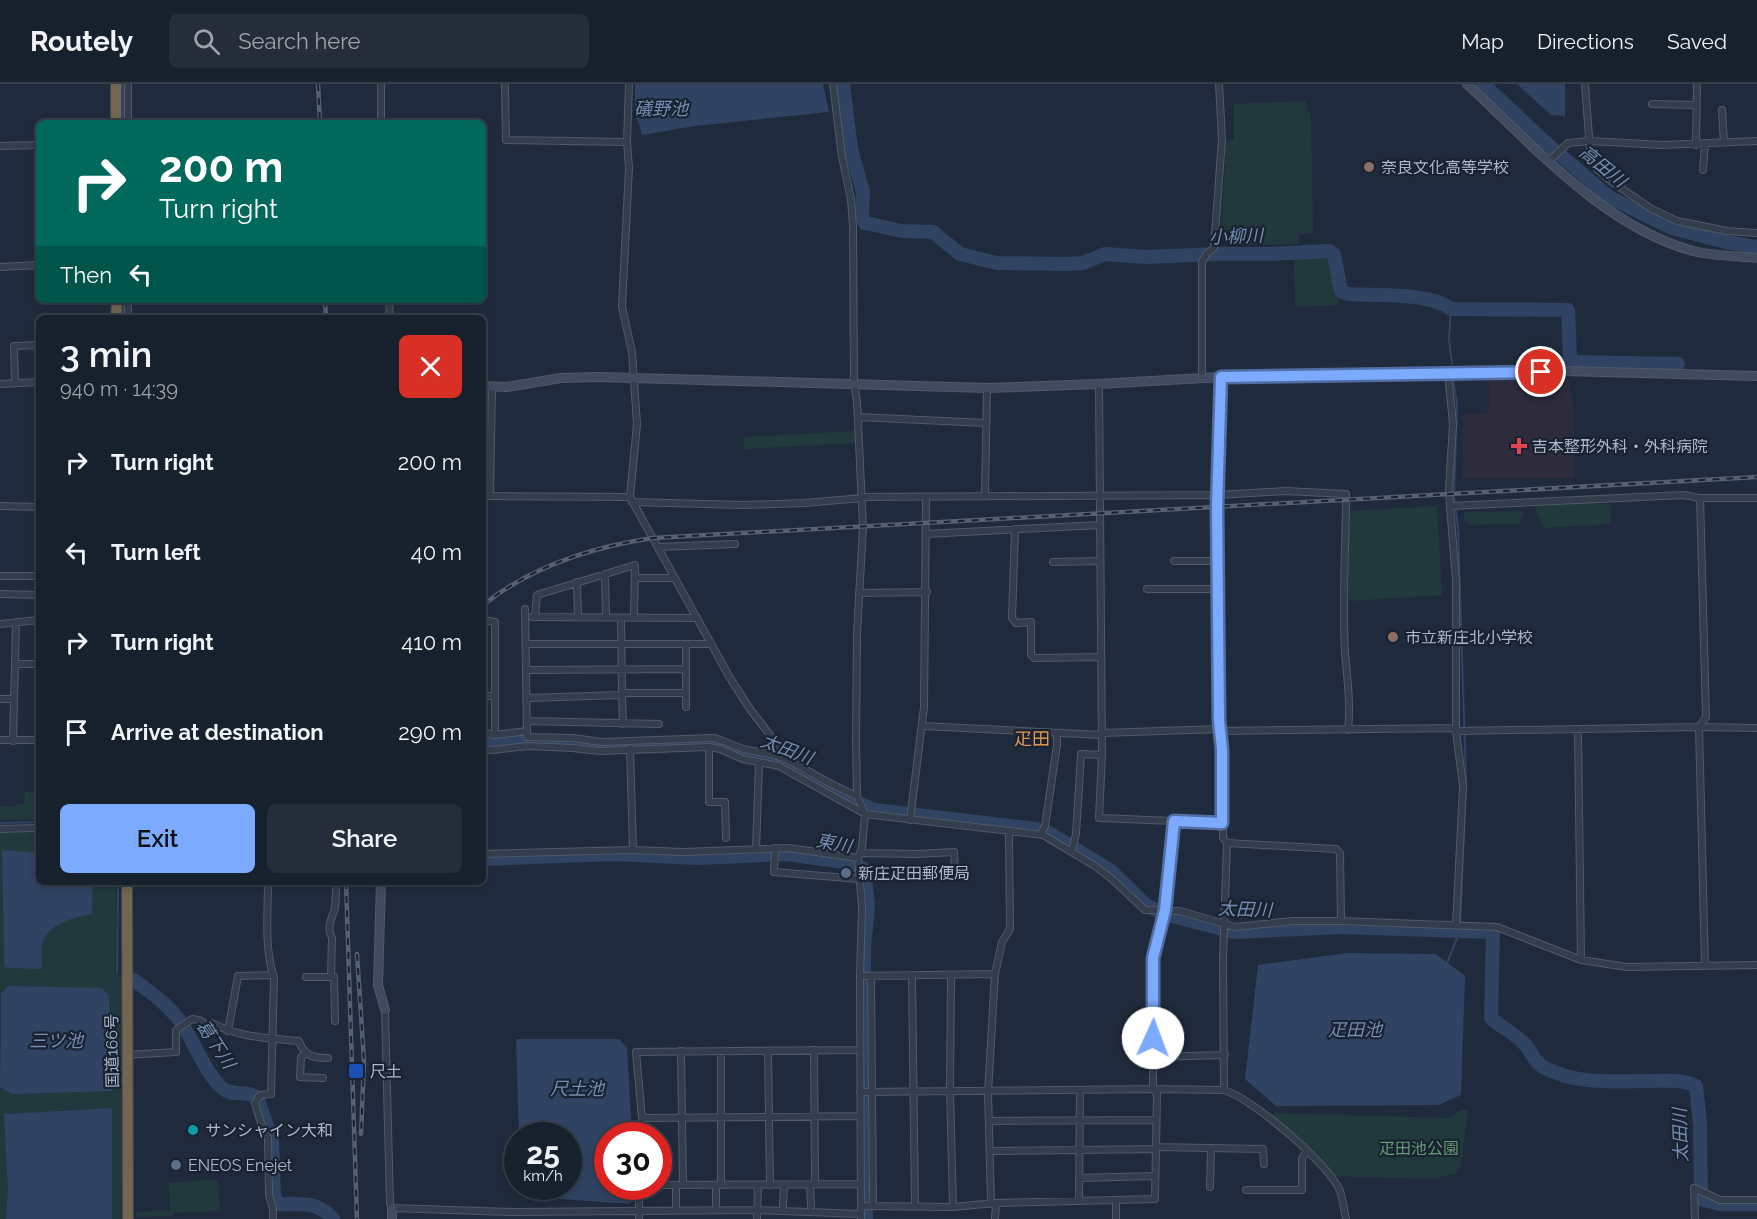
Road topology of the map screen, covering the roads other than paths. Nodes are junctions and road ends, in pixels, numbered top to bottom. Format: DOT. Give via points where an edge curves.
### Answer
graph roads {
  1 [pos="116,84"];
  2 [pos="128,84"];
  3 [pos="381,84"];
  4 [pos="505,84"];
  5 [pos="629,84"];
  6 [pos="833,84"];
  7 [pos="1220,84"];
  8 [pos="1467,84"];
  9 [pos="1585,84"];
  10 [pos="1697,84"];
  11 [pos="1652,104"];
  12 [pos="1696,105"];
  13 [pos="1722,110"];
  14 [pos="116,120"];
  15 [pos="128,120"];
  16 [pos="381,120"];
  17 [pos="1590,141"];
  18 [pos="1757,141"];
  19 [pos="627,142"];
  20 [pos="1724,143"];
  21 [pos="1705,144"];
  22 [pos="36,145"];
  23 [pos="1696,145"];
  24 [pos="0,146"];
  25 [pos="1551,159"];
  26 [pos="1703,170"];
  27 [pos="1757,233"];
  28 [pos="1757,258"];
  29 [pos="36,265"];
  30 [pos="0,267"];
  31 [pos="36,345"];
  32 [pos="1448,373"];
  33 [pos="1757,376"];
  34 [pos="1221,377"];
  35 [pos="634,378"];
  36 [pos="1202,378"];
  37 [pos="36,382"];
  38 [pos="15,383"];
  39 [pos="0,384"];
  40 [pos="855,384"];
  41 [pos="1099,384"];
  42 [pos="487,386"];
  43 [pos="987,388"];
  44 [pos="858,417"];
  45 [pos="985,423"];
  46 [pos="1218,495"];
  47 [pos="487,496"];
  48 [pos="985,496"];
  49 [pos="1101,496"];
  50 [pos="926,497"];
  51 [pos="862,498"];
  52 [pos="1700,498"];
  53 [pos="1757,498"];
  54 [pos="631,500"];
  55 [pos="0,506"];
  56 [pos="1450,506"];
  57 [pos="36,507"];
  58 [pos="1100,525"];
  59 [pos="1015,529"];
  60 [pos="926,534"];
  61 [pos="735,544"];
  62 [pos="658,547"];
  63 [pos="1100,561"];
  64 [pos="1173,561"];
  65 [pos="1219,561"];
  66 [pos="1053,562"];
  67 [pos="605,574"];
  68 [pos="0,576"];
  69 [pos="36,576"];
  70 [pos="636,578"];
  71 [pos="674,578"];
  72 [pos="577,582"];
  73 [pos="1147,589"];
  74 [pos="1219,589"];
  75 [pos="860,592"];
  76 [pos="927,592"];
  77 [pos="0,594"];
  78 [pos="36,595"];
  79 [pos="525,609"];
  80 [pos="525,617"];
  81 [pos="535,617"];
  82 [pos="578,617"];
  83 [pos="606,618"];
  84 [pos="621,618"];
  85 [pos="634,618"];
  86 [pos="696,618"];
  87 [pos="36,620"];
  88 [pos="486,620"];
  89 [pos="16,622"];
  90 [pos="0,624"];
  91 [pos="526,644"];
  92 [pos="622,644"];
  93 [pos="711,644"];
  94 [pos="686,645"];
  95 [pos="1101,657"];
  96 [pos="15,664"];
  97 [pos="36,664"];
  98 [pos="622,669"];
  99 [pos="686,669"];
  100 [pos="526,670"];
  101 [pos="686,693"];
  102 [pos="622,694"];
  103 [pos="486,696"];
  104 [pos="494,696"];
  105 [pos="527,698"];
  106 [pos="0,699"];
  107 [pos="14,699"];
  108 [pos="686,707"];
  109 [pos="527,721"];
  110 [pos="623,724"];
  111 [pos="659,724"];
  112 [pos="923,726"];
  113 [pos="1699,727"];
  114 [pos="1757,728"];
  115 [pos="1456,729"];
  116 [pos="1220,730"];
  117 [pos="1348,730"];
  118 [pos="1578,730"];
  119 [pos="527,731"];
  120 [pos="1057,733"];
  121 [pos="486,734"];
  122 [pos="1102,734"];
  123 [pos="495,735"];
  124 [pos="0,740"];
  125 [pos="13,741"];
  126 [pos="36,741"];
  127 [pos="630,742"];
  128 [pos="709,747"];
  129 [pos="486,749"];
  130 [pos="630,751"];
  131 [pos="1102,755"];
  132 [pos="789,760"];
  133 [pos="759,762"];
  134 [pos="857,796"];
  135 [pos="865,814"];
  136 [pos="910,820"];
  137 [pos="1174,821"];
  138 [pos="1222,823"];
  139 [pos="36,828"];
  140 [pos="0,829"];
  141 [pos="1009,831"];
  142 [pos="1041,834"];
  143 [pos="726,838"];
  144 [pos="1227,843"];
  145 [pos="775,848"];
  146 [pos="756,849"];
  147 [pos="633,850"];
  148 [pos="1072,851"];
  149 [pos="486,854"];
  150 [pos="859,855"];
  151 [pos="955,873"];
  152 [pos="859,879"];
  153 [pos="127,885"];
  154 [pos="268,885"];
  155 [pos="336,885"];
  156 [pos="381,885"];
  157 [pos="1165,910"];
  158 [pos="1341,921"];
  159 [pos="1224,925"];
  160 [pos="1456,925"];
  161 [pos="1581,960"];
  162 [pos="1757,965"];
  163 [pos="1706,966"];
  164 [pos="995,974"];
  165 [pos="273,975"];
  166 [pos="951,975"];
  167 [pos="865,976"];
  168 [pos="912,976"];
  169 [pos="306,977"];
  170 [pos="331,977"];
  171 [pos="385,1010"];
  172 [pos="335,1021"];
  173 [pos="228,1031"];
  174 [pos="272,1038"];
  175 [pos="814,1050"];
  176 [pos="860,1050"];
  177 [pos="681,1051"];
  178 [pos="768,1051"];
  179 [pos="721,1052"];
  180 [pos="305,1054"];
  181 [pos="126,1055"];
  182 [pos="1225,1055"];
  183 [pos="1152,1057"];
  184 [pos="328,1058"];
  185 [pos="323,1078"];
  186 [pos="1153,1089"];
  187 [pos="1080,1090"];
  188 [pos="1224,1090"];
  189 [pos="950,1091"];
  190 [pos="867,1092"];
  191 [pos="914,1092"];
  192 [pos="988,1092"];
  193 [pos="860,1116"];
  194 [pos="721,1117"];
  195 [pos="769,1117"];
  196 [pos="815,1117"];
  197 [pos="642,1118"];
  198 [pos="682,1118"];
  199 [pos="1080,1120"];
  200 [pos="1156,1120"];
  201 [pos="989,1121"];
  202 [pos="642,1122"];
  203 [pos="1156,1148"];
  204 [pos="1211,1148"];
  205 [pos="1080,1150"];
  206 [pos="990,1151"];
  207 [pos="1307,1151"];
  208 [pos="1264,1164"];
  209 [pos="1155,1176"];
  210 [pos="1079,1178"];
  211 [pos="813,1184"];
  212 [pos="861,1184"];
  213 [pos="672,1185"];
  214 [pos="679,1185"];
  215 [pos="719,1185"];
  216 [pos="758,1185"];
  217 [pos="770,1185"];
  218 [pos="784,1185"];
  219 [pos="1210,1187"];
  220 [pos="1246,1190"];
  221 [pos="639,1200"];
  222 [pos="1116,1200"];
  223 [pos="1757,1200"];
  224 [pos="1079,1201"];
  225 [pos="994,1203"];
  226 [pos="716,1205"];
  227 [pos="783,1206"];
  228 [pos="810,1206"];
  229 [pos="676,1207"];
  230 [pos="915,1207"];
  231 [pos="953,1207"];
  232 [pos="392,1208"];
  233 [pos="865,1209"];
  234 [pos="757,1210"];
  235 [pos="514,1216"];
  236 [pos="639,1216"];
  237 [pos="128,1219"];
  238 [pos="273,1219"];
  239 [pos="392,1219"];
  240 [pos="757,1219"];
  241 [pos="995,1219"];
  242 [pos="1116,1219"];
  243 [pos="1346,1219"];
  244 [pos="1695,1219"];
  1 -- 14 [label="highway"];
  2 -- 15 [label="street"];
  3 -- 16 [label="street"];
  4 -- 19 [label="street" via="506,140"];
  5 -- 19 [label="street"];
  6 -- 40 [label="street" via="853,218"];
  7 -- 36 [label="street" via="1222,139 1214,248 1203,262"];
  8 -- 25 [label="street"];
  9 -- 17 [label="street"];
  10 -- 12 [label="street"];
  11 -- 12 [label="street"];
  12 -- 23 [label="street"];
  13 -- 20 [label="street"];
  17 -- 23 [label="street"];
  17 -- 25 [label="street" via="1568,142"];
  17 -- 27 [label="street" via="1594,166 1650,208 1677,221"];
  18 -- 20 [label="street"];
  19 -- 35 [label="street" via="622,307"];
  20 -- 21 [label="street"];
  21 -- 23 [label="street"];
  21 -- 26 [label="street"];
  22 -- 24 [label="street"];
  25 -- 28 [label="street" via="1598,202 1663,241 1696,252"];
  29 -- 30 [label="street"];
  31 -- 38 [label="street" via="14,346"];
  32 -- 33 [label="street" via="1564,371"];
  32 -- 34 [label="street"];
  32 -- 56 [label="street" via="1453,424"];
  34 -- 36 [label="street"];
  34 -- 46 [label="street"];
  35 -- 40 [label="street"];
  35 -- 42 [label="street" via="561,378 507,387"];
  35 -- 54 [label="street" via="637,424"];
  36 -- 41 [label="street"];
  37 -- 38 [label="street"];
  38 -- 39 [label="street"];
  40 -- 43 [label="street"];
  40 -- 44 [label="street"];
  41 -- 43 [label="street"];
  41 -- 49 [label="street"];
  42 -- 47 [label="street"];
  43 -- 45 [label="street"];
  44 -- 45 [label="street"];
  44 -- 51 [label="street"];
  45 -- 48 [label="street"];
  46 -- 49 [label="street"];
  46 -- 65 [label="street"];
  46 -- 117 [label="street" via="1285,491 1346,494"];
  47 -- 54 [label="street"];
  48 -- 49 [label="street"];
  48 -- 50 [label="street"];
  49 -- 58 [label="street"];
  50 -- 51 [label="street"];
  50 -- 60 [label="street"];
  51 -- 54 [label="street" via="743,505"];
  51 -- 75 [label="street"];
  52 -- 53 [label="street"];
  52 -- 56 [label="street" via="1684,495"];
  52 -- 113 [label="street" via="1706,717"];
  54 -- 62 [label="street"];
  55 -- 57 [label="street"];
  56 -- 115 [label="street" via="1456,581"];
  58 -- 59 [label="street"];
  58 -- 63 [label="street"];
  59 -- 60 [label="street"];
  59 -- 95 [label="street" via="1012,618 1016,622 1031,622 1031,655"];
  60 -- 76 [label="street"];
  61 -- 62 [label="street"];
  62 -- 71 [label="street"];
  63 -- 66 [label="street"];
  63 -- 95 [label="street"];
  64 -- 65 [label="street"];
  65 -- 74 [label="street"];
  67 -- 70 [label="street" via="636,565"];
  67 -- 72 [label="street"];
  67 -- 83 [label="street"];
  68 -- 69 [label="street"];
  70 -- 71 [label="street"];
  70 -- 85 [label="street"];
  71 -- 86 [label="street"];
  72 -- 81 [label="street" via="537,595"];
  72 -- 82 [label="street"];
  73 -- 74 [label="street"];
  74 -- 116 [label="street"];
  75 -- 76 [label="street"];
  75 -- 134 [label="street" via="856,634"];
  76 -- 112 [label="street"];
  77 -- 78 [label="street"];
  79 -- 80 [label="street"];
  80 -- 81 [label="street"];
  80 -- 91 [label="street"];
  81 -- 82 [label="street"];
  82 -- 83 [label="street"];
  83 -- 84 [label="street"];
  84 -- 85 [label="street"];
  84 -- 92 [label="street"];
  85 -- 86 [label="street"];
  86 -- 93 [label="street"];
  87 -- 89 [label="street"];
  88 -- 104 [label="street" via="495,622"];
  89 -- 90 [label="street"];
  89 -- 96 [label="street"];
  91 -- 92 [label="street"];
  91 -- 100 [label="street"];
  92 -- 94 [label="street"];
  92 -- 98 [label="street"];
  93 -- 94 [label="street"];
  93 -- 132 [label="street" via="750,709"];
  94 -- 99 [label="street"];
  95 -- 122 [label="street"];
  96 -- 97 [label="street"];
  96 -- 107 [label="street"];
  98 -- 99 [label="street"];
  98 -- 100 [label="street"];
  98 -- 102 [label="street"];
  99 -- 101 [label="street"];
  100 -- 105 [label="street"];
  101 -- 102 [label="street"];
  101 -- 108 [label="street"];
  102 -- 105 [label="street"];
  102 -- 110 [label="street"];
  103 -- 104 [label="street"];
  104 -- 123 [label="street"];
  105 -- 109 [label="street"];
  106 -- 107 [label="street"];
  107 -- 125 [label="street"];
  109 -- 110 [label="street"];
  109 -- 119 [label="street"];
  110 -- 111 [label="street"];
  112 -- 120 [label="street"];
  112 -- 136 [label="street"];
  113 -- 114 [label="street"];
  113 -- 118 [label="street"];
  113 -- 163 [label="street"];
  115 -- 117 [label="street"];
  115 -- 118 [label="street"];
  115 -- 160 [label="street" via="1463,786"];
  116 -- 117 [label="street"];
  116 -- 122 [label="street"];
  116 -- 138 [label="street"];
  118 -- 161 [label="street"];
  119 -- 123 [label="street"];
  119 -- 127 [label="street" via="527,737"];
  120 -- 122 [label="street"];
  120 -- 142 [label="street"];
  121 -- 123 [label="street"];
  122 -- 131 [label="street"];
  124 -- 125 [label="street"];
  125 -- 126 [label="street"];
  127 -- 130 [label="street"];
  127 -- 132 [label="street" via="713,738"];
  128 -- 130 [label="street"];
  128 -- 133 [label="street"];
  128 -- 143 [label="street" via="709,802 724,802"];
  129 -- 130 [label="street" via="527,746"];
  130 -- 147 [label="street"];
  131 -- 137 [label="street" via="1099,818"];
  131 -- 148 [label="street" via="1081,754"];
  132 -- 134 [label="street"];
  133 -- 135 [label="street" via="790,771"];
  133 -- 146 [label="street"];
  134 -- 135 [label="street"];
  135 -- 136 [label="street"];
  135 -- 150 [label="street"];
  136 -- 141 [label="street"];
  137 -- 138 [label="street"];
  137 -- 157 [label="street"];
  138 -- 144 [label="street"];
  139 -- 140 [label="street"];
  141 -- 142 [label="street"];
  141 -- 164 [label="street" via="1010,929 1002,942"];
  142 -- 148 [label="street"];
  144 -- 158 [label="street" via="1336,849 1340,853"];
  144 -- 159 [label="street"];
  145 -- 146 [label="street"];
  145 -- 150 [label="street"];
  145 -- 152 [label="street" via="774,872"];
  146 -- 147 [label="street"];
  147 -- 149 [label="street"];
  148 -- 157 [label="street" via="1112,879 1145,910"];
  150 -- 151 [label="street" via="954,852"];
  150 -- 152 [label="street"];
  152 -- 167 [label="street"];
  153 -- 181 [label="highway, 国道166号"];
  154 -- 165 [label="street" via="268,946"];
  155 -- 170 [label="street" via="329,934"];
  156 -- 171 [label="street" via="378,986"];
  157 -- 159 [label="street"];
  157 -- 183 [label="street" via="1153,958"];
  158 -- 159 [label="street"];
  158 -- 160 [label="street"];
  159 -- 182 [label="street"];
  160 -- 161 [label="street" via="1497,927"];
  161 -- 163 [label="street" via="1627,967"];
  162 -- 163 [label="street"];
  164 -- 166 [label="street"];
  164 -- 192 [label="street"];
  165 -- 173 [label="street" via="238,976"];
  165 -- 174 [label="street"];
  166 -- 168 [label="street"];
  166 -- 189 [label="street"];
  167 -- 168 [label="street"];
  167 -- 176 [label="street"];
  167 -- 190 [label="street"];
  168 -- 191 [label="street"];
  169 -- 170 [label="street"];
  170 -- 172 [label="street"];
  171 -- 232 [label="street"];
  173 -- 174 [label="street"];
  173 -- 181 [label="street" via="192,1019 176,1030 176,1052"];
  174 -- 180 [label="street" via="299,1041"];
  174 -- 238 [label="street" via="271,1094 260,1095 255,1103 268,1138"];
  175 -- 176 [label="street"];
  175 -- 178 [label="street"];
  175 -- 196 [label="street"];
  176 -- 190 [label="street"];
  177 -- 179 [label="street"];
  177 -- 197 [label="street" via="636,1052"];
  177 -- 198 [label="street"];
  178 -- 179 [label="street"];
  178 -- 195 [label="street"];
  179 -- 194 [label="street"];
  180 -- 184 [label="street"];
  180 -- 185 [label="street" via="300,1077"];
  181 -- 237 [label="highway, 国道166号"];
  182 -- 183 [label="street"];
  182 -- 188 [label="street"];
  183 -- 186 [label="street"];
  186 -- 187 [label="street"];
  186 -- 188 [label="street"];
  186 -- 200 [label="street" via="1157,1094"];
  187 -- 192 [label="street"];
  187 -- 199 [label="street"];
  188 -- 207 [label="street" via="1266,1114"];
  189 -- 191 [label="street"];
  189 -- 192 [label="street"];
  189 -- 231 [label="street"];
  190 -- 191 [label="street"];
  190 -- 193 [label="street"];
  190 -- 233 [label="street"];
  191 -- 230 [label="street"];
  192 -- 201 [label="street"];
  193 -- 196 [label="street"];
  193 -- 212 [label="street"];
  194 -- 195 [label="street"];
  194 -- 198 [label="street"];
  194 -- 215 [label="street"];
  195 -- 196 [label="street"];
  195 -- 217 [label="street"];
  196 -- 211 [label="street"];
  197 -- 198 [label="street"];
  197 -- 202 [label="street"];
  198 -- 214 [label="street"];
  199 -- 200 [label="street"];
  199 -- 201 [label="street"];
  199 -- 205 [label="street"];
  200 -- 203 [label="street"];
  201 -- 206 [label="street"];
  203 -- 204 [label="street"];
  203 -- 205 [label="street"];
  203 -- 209 [label="street"];
  204 -- 208 [label="street" via="1263,1149"];
  204 -- 219 [label="street"];
  205 -- 206 [label="street"];
  205 -- 210 [label="street"];
  206 -- 225 [label="street"];
  207 -- 220 [label="street" via="1302,1158 1302,1190"];
  207 -- 243 [label="street" via="1340,1190"];
  209 -- 210 [label="street"];
  209 -- 222 [label="street" via="1155,1199"];
  210 -- 224 [label="street"];
  211 -- 212 [label="street"];
  211 -- 218 [label="street"];
  211 -- 228 [label="street"];
  212 -- 233 [label="street"];
  213 -- 214 [label="street"];
  214 -- 215 [label="street"];
  214 -- 229 [label="street"];
  215 -- 216 [label="street"];
  215 -- 226 [label="street"];
  216 -- 217 [label="street"];
  216 -- 234 [label="street"];
  217 -- 218 [label="street"];
  218 -- 227 [label="street"];
  221 -- 236 [label="street"];
  222 -- 224 [label="street"];
  222 -- 242 [label="street"];
  223 -- 244 [label="street" via="1720,1200 1694,1188"];
  224 -- 225 [label="street"];
  225 -- 231 [label="street"];
  225 -- 241 [label="street"];
  230 -- 231 [label="street"];
  230 -- 233 [label="street"];
  232 -- 235 [label="street"];
  232 -- 239 [label="street"];
  233 -- 234 [label="street"];
  234 -- 236 [label="street"];
  234 -- 240 [label="street"];
  235 -- 236 [label="street"];
}
